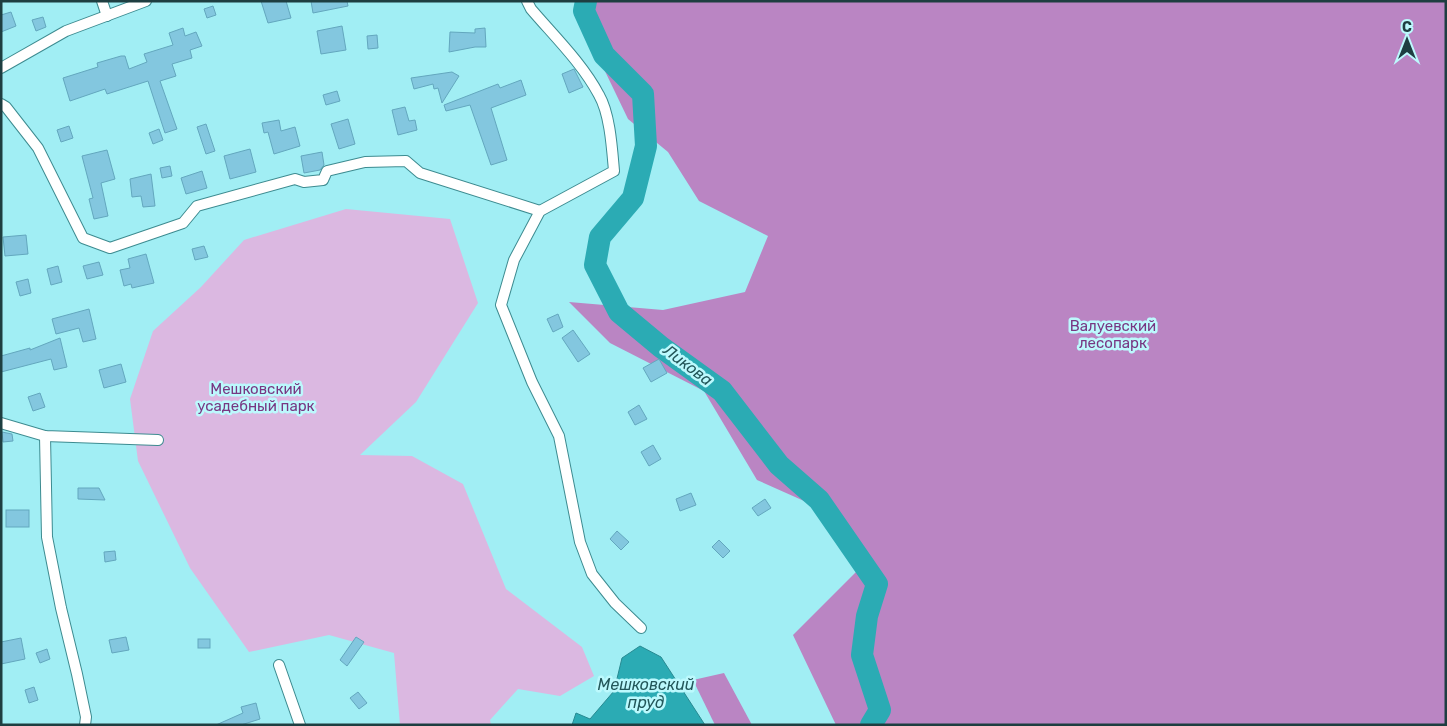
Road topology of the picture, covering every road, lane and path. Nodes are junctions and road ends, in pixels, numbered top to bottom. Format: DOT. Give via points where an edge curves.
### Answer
graph roads {
  1 [pos="102,1"];
  2 [pos="146,1"];
  3 [pos="527,1"];
  4 [pos="107,16"];
  5 [pos="1,68"];
  6 [pos="1,104"];
  7 [pos="540,211"];
  8 [pos="1,423"];
  9 [pos="45,436"];
  10 [pos="158,440"];
  11 [pos="641,628"];
  12 [pos="279,665"];
  13 [pos="85,725"];
  14 [pos="300,725"];
  1 -- 4 [label="street"];
  2 -- 4 [label="street"];
  3 -- 7 [label="street" via="600,96 611,137 614,171"];
  4 -- 5 [label="street" via="66,31"];
  6 -- 7 [label="street" via="38,148 83,238 110,248 183,223 197,206 294,179 304,182 323,180 327,171 365,162 406,161 420,173"];
  7 -- 11 [label="street" via="514,260 501,305 532,382 559,436 580,542 592,574"];
  8 -- 9 [label="street"];
  9 -- 10 [label="street"];
  9 -- 13 [label="street" via="47,537"];
  12 -- 14 [label="street"];
}
